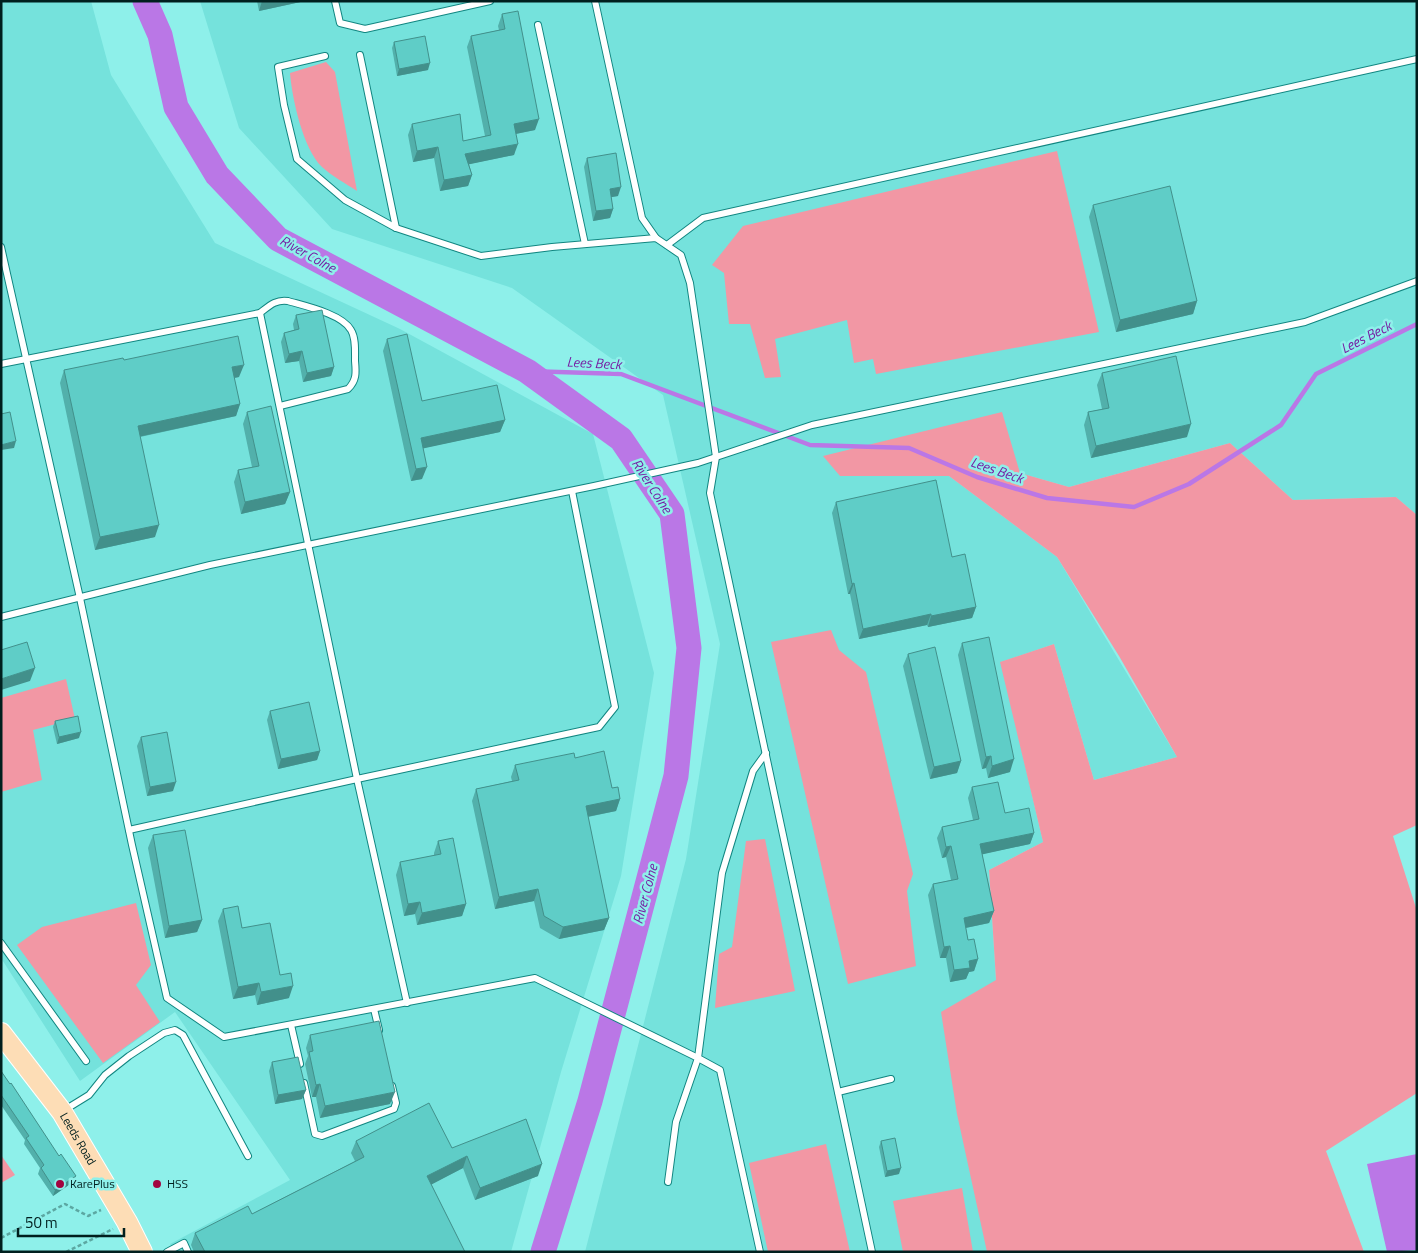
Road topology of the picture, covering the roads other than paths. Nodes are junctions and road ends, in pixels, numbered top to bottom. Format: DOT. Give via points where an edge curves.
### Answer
graph roads {
  1 [pos="335,1"];
  2 [pos="490,1"];
  3 [pos="595,1"];
  4 [pos="538,25"];
  5 [pos="360,55"];
  6 [pos="325,56"];
  7 [pos="1417,59"];
  8 [pos="396,228"];
  9 [pos="656,238"];
  10 [pos="584,244"];
  11 [pos="667,245"];
  12 [pos="1,248"];
  13 [pos="1417,281"];
  14 [pos="260,313"];
  15 [pos="26,359"];
  16 [pos="1,364"];
  17 [pos="280,406"];
  18 [pos="716,456"];
  19 [pos="572,491"];
  20 [pos="308,545"];
  21 [pos="80,598"];
  22 [pos="1,617"];
  23 [pos="766,753"];
  24 [pos="357,779"];
  25 [pos="128,830"];
  26 [pos="1,943"];
  27 [pos="407,1003"];
  28 [pos="374,1009"];
  29 [pos="291,1025"];
  30 [pos="1,1033"];
  31 [pos="381,1040"];
  32 [pos="698,1058"];
  33 [pos="86,1061"];
  34 [pos="301,1070"];
  35 [pos="390,1076"];
  36 [pos="303,1079"];
  37 [pos="891,1079"];
  38 [pos="838,1092"];
  39 [pos="62,1112"];
  40 [pos="248,1156"];
  41 [pos="668,1182"];
  42 [pos="142,1252"];
  43 [pos="167,1252"];
  44 [pos="188,1252"];
  45 [pos="760,1252"];
  46 [pos="872,1252"];
  1 -- 2 [label="lane" via="340,23 365,29"];
  3 -- 9 [label="lane" via="642,218"];
  4 -- 10 [label="lane"];
  5 -- 8 [label="lane"];
  6 -- 8 [label="lane" via="278,67 297,159 346,200"];
  7 -- 11 [label="lane" via="703,218"];
  8 -- 10 [label="lane" via="481,256"];
  9 -- 10 [label="lane"];
  9 -- 11 [label="lane"];
  11 -- 18 [label="lane" via="681,255 690,283"];
  12 -- 15 [label="lane"];
  13 -- 18 [label="lane" via="1304,322 812,425"];
  14 -- 15 [label="lane"];
  14 -- 17 [label="lane"];
  14 -- 17 [label="lane" via="274,302 288,301 333,316 351,329 354,337 356,376 348,390"];
  15 -- 16 [label="lane"];
  15 -- 21 [label="lane"];
  17 -- 20 [label="lane"];
  18 -- 19 [label="lane" via="698,463"];
  18 -- 23 [label="lane" via="710,493"];
  19 -- 20 [label="lane"];
  19 -- 24 [label="lane" via="615,707 599,727"];
  20 -- 21 [label="lane" via="210,565"];
  20 -- 24 [label="lane"];
  21 -- 22 [label="lane"];
  21 -- 25 [label="lane"];
  23 -- 32 [label="lane" via="753,771 722,873"];
  23 -- 38 [label="lane"];
  24 -- 25 [label="lane"];
  24 -- 27 [label="lane"];
  25 -- 29 [label="lane" via="167,998 224,1037"];
  26 -- 33 [label="lane"];
  27 -- 28 [label="lane"];
  27 -- 32 [label="lane" via="535,978"];
  28 -- 29 [label="lane"];
  28 -- 31 [label="lane"];
  29 -- 34 [label="lane"];
  30 -- 39 [label="main road, Leeds Road"];
  32 -- 41 [label="lane" via="676,1122"];
  32 -- 45 [label="lane" via="720,1070"];
  35 -- 36 [label="lane" via="396,1103 394,1108 322,1136 314,1134"];
  37 -- 38 [label="lane"];
  38 -- 46 [label="lane"];
  39 -- 40 [label="lane" via="89,1095 105,1075 129,1056 164,1033 175,1030 183,1035"];
  39 -- 42 [label="main road, Leeds Road"];
  43 -- 44 [label="lane" via="184,1243"];
}
